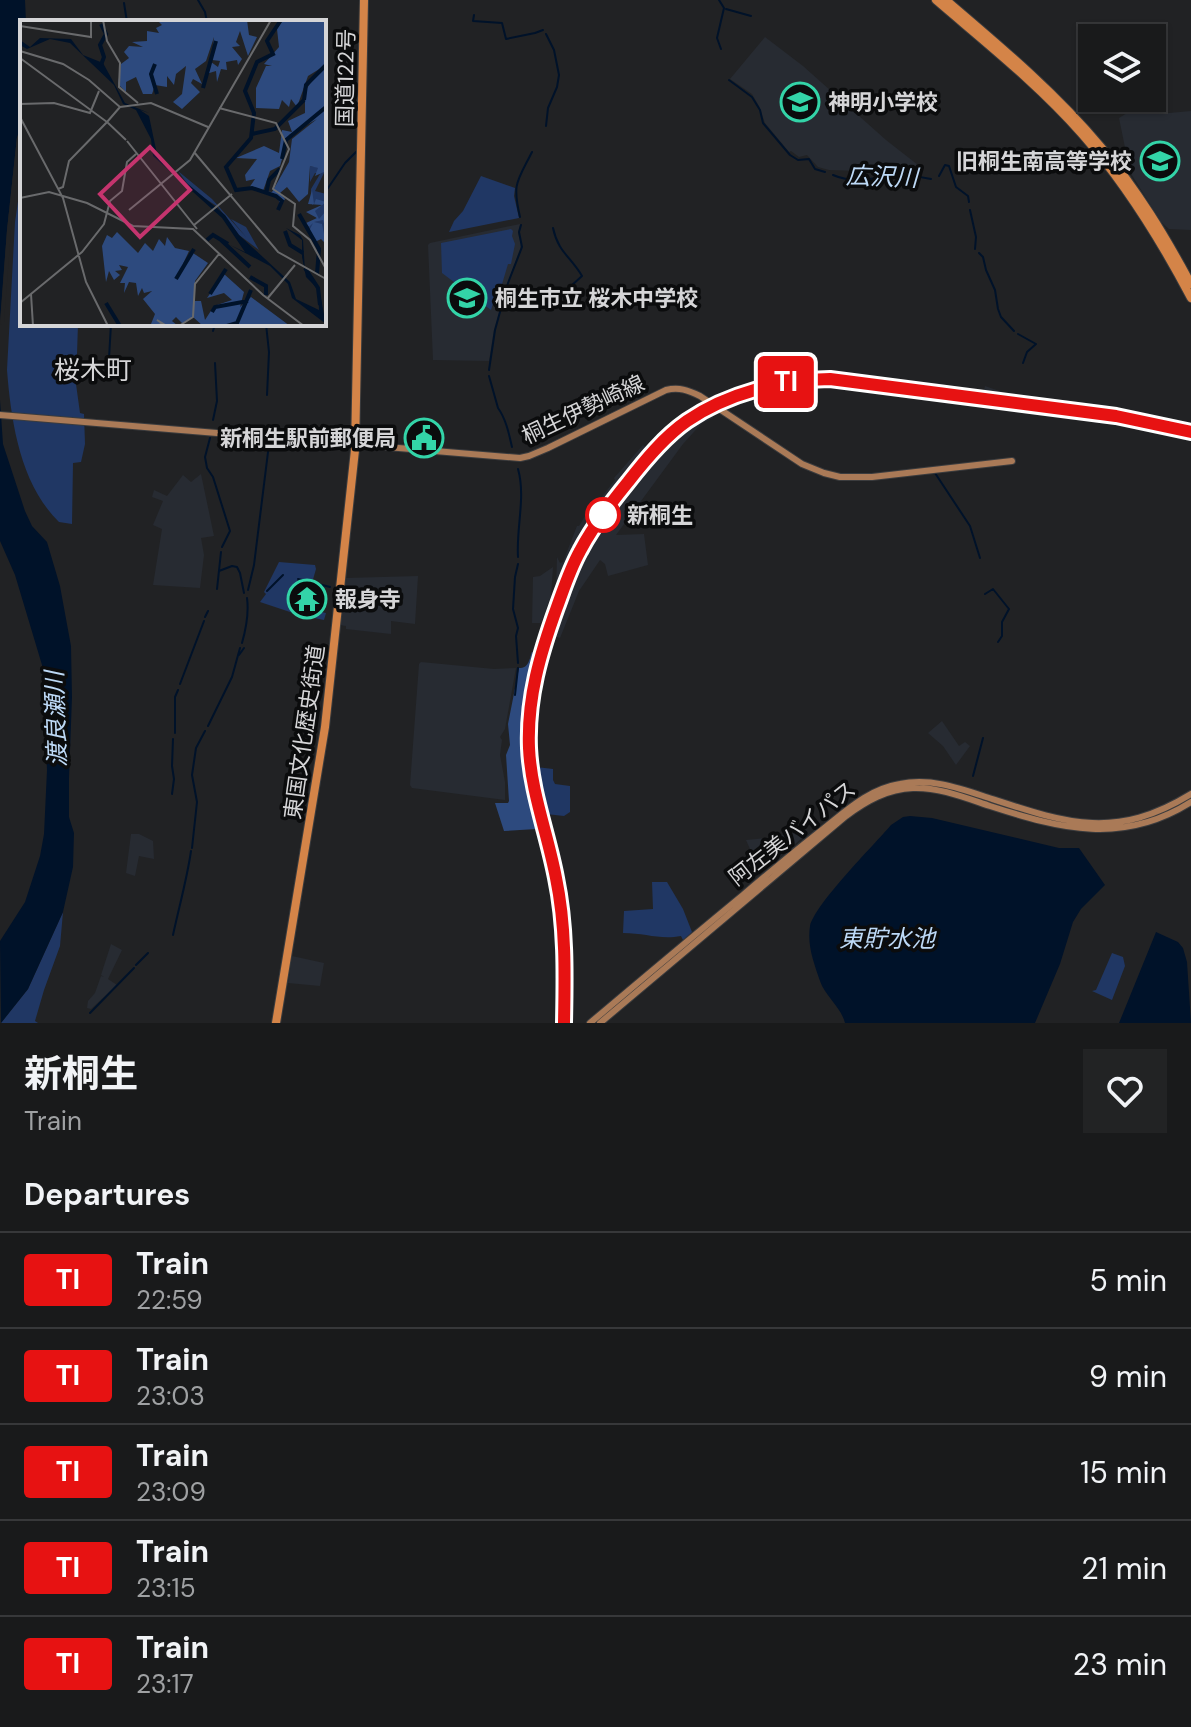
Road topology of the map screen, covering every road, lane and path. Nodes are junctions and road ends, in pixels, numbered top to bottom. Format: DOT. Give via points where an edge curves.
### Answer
graph roads {
  1 [pos="364,0"];
  2 [pos="936,0"];
  3 [pos="946,0"];
  4 [pos="1073,119"];
  5 [pos="1084,131"];
  6 [pos="1191,284"];
  7 [pos="1191,298"];
  8 [pos="0,415"];
  9 [pos="355,445"];
  10 [pos="1012,461"];
  11 [pos="1191,794"];
  12 [pos="1191,802"];
  13 [pos="276,1023"];
  14 [pos="590,1023"];
  15 [pos="600,1023"];
  1 -- 9 [label="highway, 国道122号"];
  2 -- 4 [label="highway"];
  3 -- 4 [label="highway"];
  4 -- 5 [label="highway"];
  5 -- 6 [label="highway" via="1156,221"];
  5 -- 7 [label="highway" via="1140,209"];
  8 -- 9 [label="main road, 桐生伊勢崎線"];
  9 -- 10 [label="main road, 桐生伊勢崎線" via="525,457 677,388 700,396 802,464 830,475 872,477"];
  9 -- 13 [label="highway, 東国文化歴史街道" via="325,727"];
  11 -- 14 [label="main road, 阿左美バイパス" via="1138,819 1095,824 1047,817 937,783 880,789 810,839"];
  12 -- 15 [label="main road, 阿左美バイパス" via="1145,824 1100,830 1063,827 930,789 879,795"];
}
